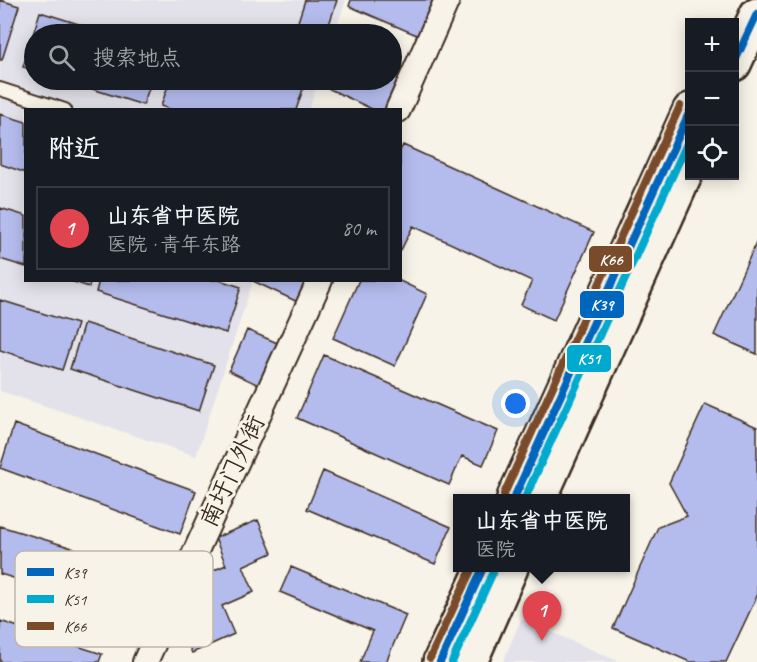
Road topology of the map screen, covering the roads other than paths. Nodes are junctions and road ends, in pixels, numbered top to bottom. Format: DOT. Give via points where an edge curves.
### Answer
graph roads {
  1 [pos="447,0"];
  2 [pos="740,0"];
  3 [pos="757,14"];
  4 [pos="732,18"];
  5 [pos="739,55"];
  6 [pos="0,89"];
  7 [pos="59,108"];
  8 [pos="399,108"];
  9 [pos="685,121"];
  10 [pos="685,175"];
  11 [pos="319,282"];
  12 [pos="516,494"];
  13 [pos="542,494"];
  14 [pos="196,551"];
  15 [pos="481,572"];
  16 [pos="509,572"];
  17 [pos="152,647"];
  18 [pos="145,662"];
  19 [pos="440,662"];
  20 [pos="470,662"];
  1 -- 8 [label="street"];
  2 -- 4 [label="main road"];
  3 -- 5 [label="main road"];
  6 -- 7 [label="lane"];
  9 -- 12 [label="main road"];
  10 -- 13 [label="main road"];
  11 -- 14 [label="street, 南圩门外街"];
  15 -- 19 [label="main road"];
  16 -- 20 [label="main road"];
  17 -- 18 [label="street, 南圩门外街"];
}
